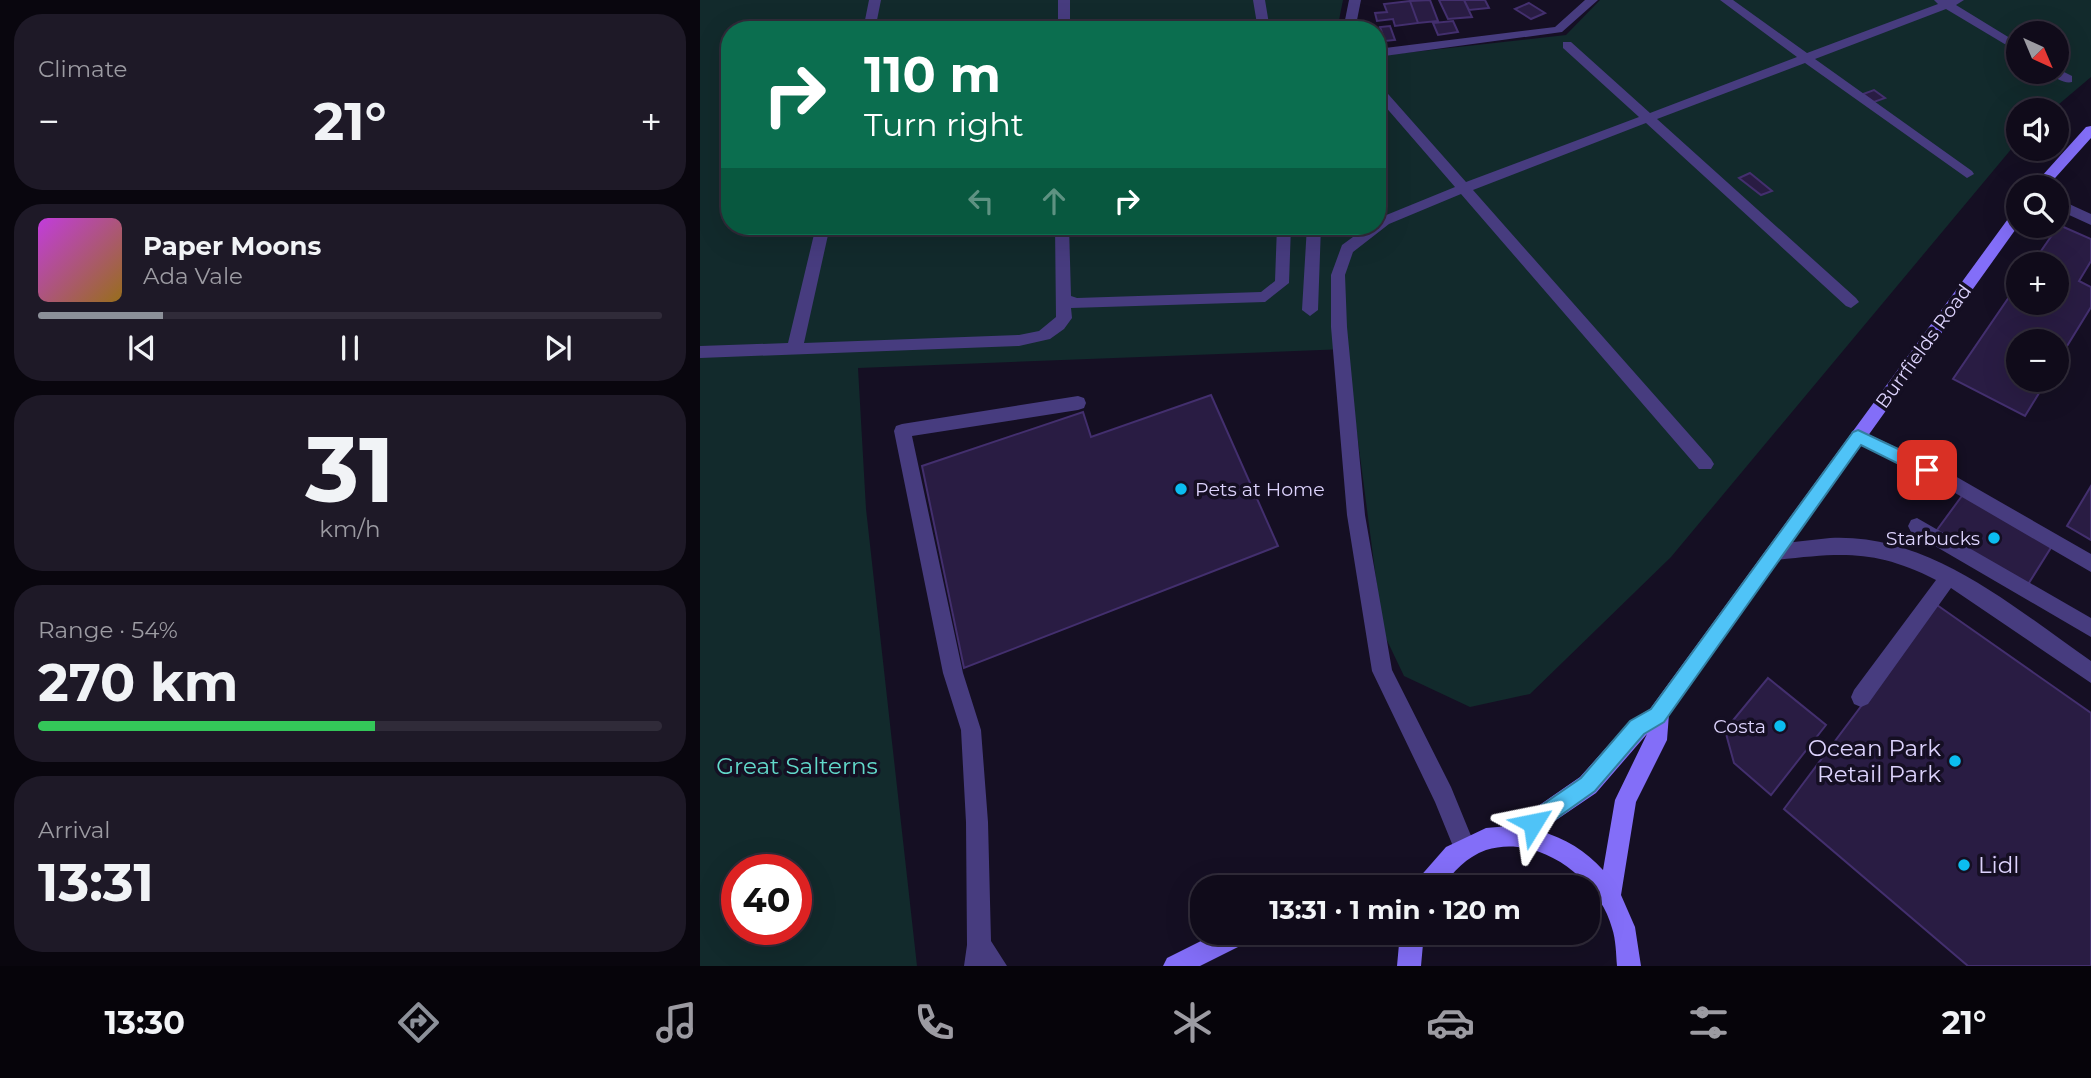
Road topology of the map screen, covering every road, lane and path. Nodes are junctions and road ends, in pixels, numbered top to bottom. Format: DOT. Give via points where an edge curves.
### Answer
graph roads {
  1 [pos="875,0"];
  2 [pos="1065,0"];
  3 [pos="1259,0"];
  4 [pos="1355,0"];
  5 [pos="1592,0"];
  6 [pos="1726,0"];
  7 [pos="1948,1"];
  8 [pos="871,21"];
  9 [pos="1064,21"];
  10 [pos="1262,21"];
  11 [pos="1351,21"];
  12 [pos="2006,40"];
  13 [pos="1567,45"];
  14 [pos="1386,52"];
  15 [pos="1807,57"];
  16 [pos="1386,99"];
  17 [pos="1648,118"];
  18 [pos="2091,130"];
  19 [pos="1967,174"];
  20 [pos="2050,175"];
  21 [pos="1464,188"];
  22 [pos="2069,209"];
  23 [pos="1386,220"];
  24 [pos="2091,220"];
  25 [pos="2006,232"];
  26 [pos="821,235"];
  27 [pos="1062,235"];
  28 [pos="1284,235"];
  29 [pos="1314,235"];
  30 [pos="1366,235"];
  31 [pos="1062,298"];
  32 [pos="1851,302"];
  33 [pos="1310,310"];
  34 [pos="795,349"];
  35 [pos="700,352"];
  36 [pos="1078,403"];
  37 [pos="1858,436"];
  38 [pos="1704,464"];
  39 [pos="1917,526"];
  40 [pos="1776,552"];
  41 [pos="2091,564"];
  42 [pos="1948,578"];
  43 [pos="2091,628"];
  44 [pos="2091,673"];
  45 [pos="1861,697"];
  46 [pos="1657,716"];
  47 [pos="1515,835"];
  48 [pos="1465,848"];
  49 [pos="1435,875"];
  50 [pos="1610,894"];
  51 [pos="1218,945"];
  52 [pos="1411,945"];
  53 [pos="978,955"];
  54 [pos="1632,962"];
  55 [pos="995,966"];
  56 [pos="1175,966"];
  57 [pos="1409,966"];
  1 -- 8 [label="street"];
  2 -- 9 [label="street"];
  3 -- 10 [label="street"];
  4 -- 11 [label="street"];
  5 -- 14 [label="street" via="1558,30"];
  6 -- 15 [label="street"];
  7 -- 12 [label="street"];
  7 -- 15 [label="street"];
  13 -- 17 [label="street"];
  15 -- 17 [label="street"];
  15 -- 19 [label="street"];
  16 -- 21 [label="street"];
  17 -- 21 [label="street"];
  17 -- 32 [label="street"];
  18 -- 20 [label="street"];
  21 -- 23 [label="street"];
  21 -- 38 [label="street"];
  22 -- 24 [label="street"];
  25 -- 37 [label="street, Burrfields Road"];
  26 -- 34 [label="street"];
  27 -- 31 [label="street"];
  28 -- 31 [label="street" via="1282,283 1265,297 1075,304"];
  29 -- 33 [label="street"];
  30 -- 48 [label="street" via="1347,249 1338,275 1356,514 1382,671"];
  31 -- 34 [label="street" via="1064,318 1056,331 1030,339"];
  34 -- 35 [label="street"];
  36 -- 53 [label="street" via="902,431 953,673 971,730"];
  37 -- 40 [label="street, Burrfields Road"];
  37 -- 41 [label="street" via="1949,481"];
  39 -- 43 [label="street"];
  40 -- 42 [label="street" via="1863,546 1906,557"];
  40 -- 46 [label="street, Burrfields Road"];
  42 -- 44 [label="street"];
  42 -- 45 [label="street"];
  46 -- 47 [label="street, Burrfields Road" via="1637,728 1588,785"];
  46 -- 50 [label="street, Burrfields Road" via="1657,740 1626,800"];
  47 -- 48 [label="street" via="1489,838"];
  47 -- 50 [label="street" via="1558,846 1595,874"];
  48 -- 49 [label="street"];
  50 -- 54 [label="street"];
  51 -- 56 [label="street"];
  52 -- 57 [label="street"];
  53 -- 55 [label="street"];
}
